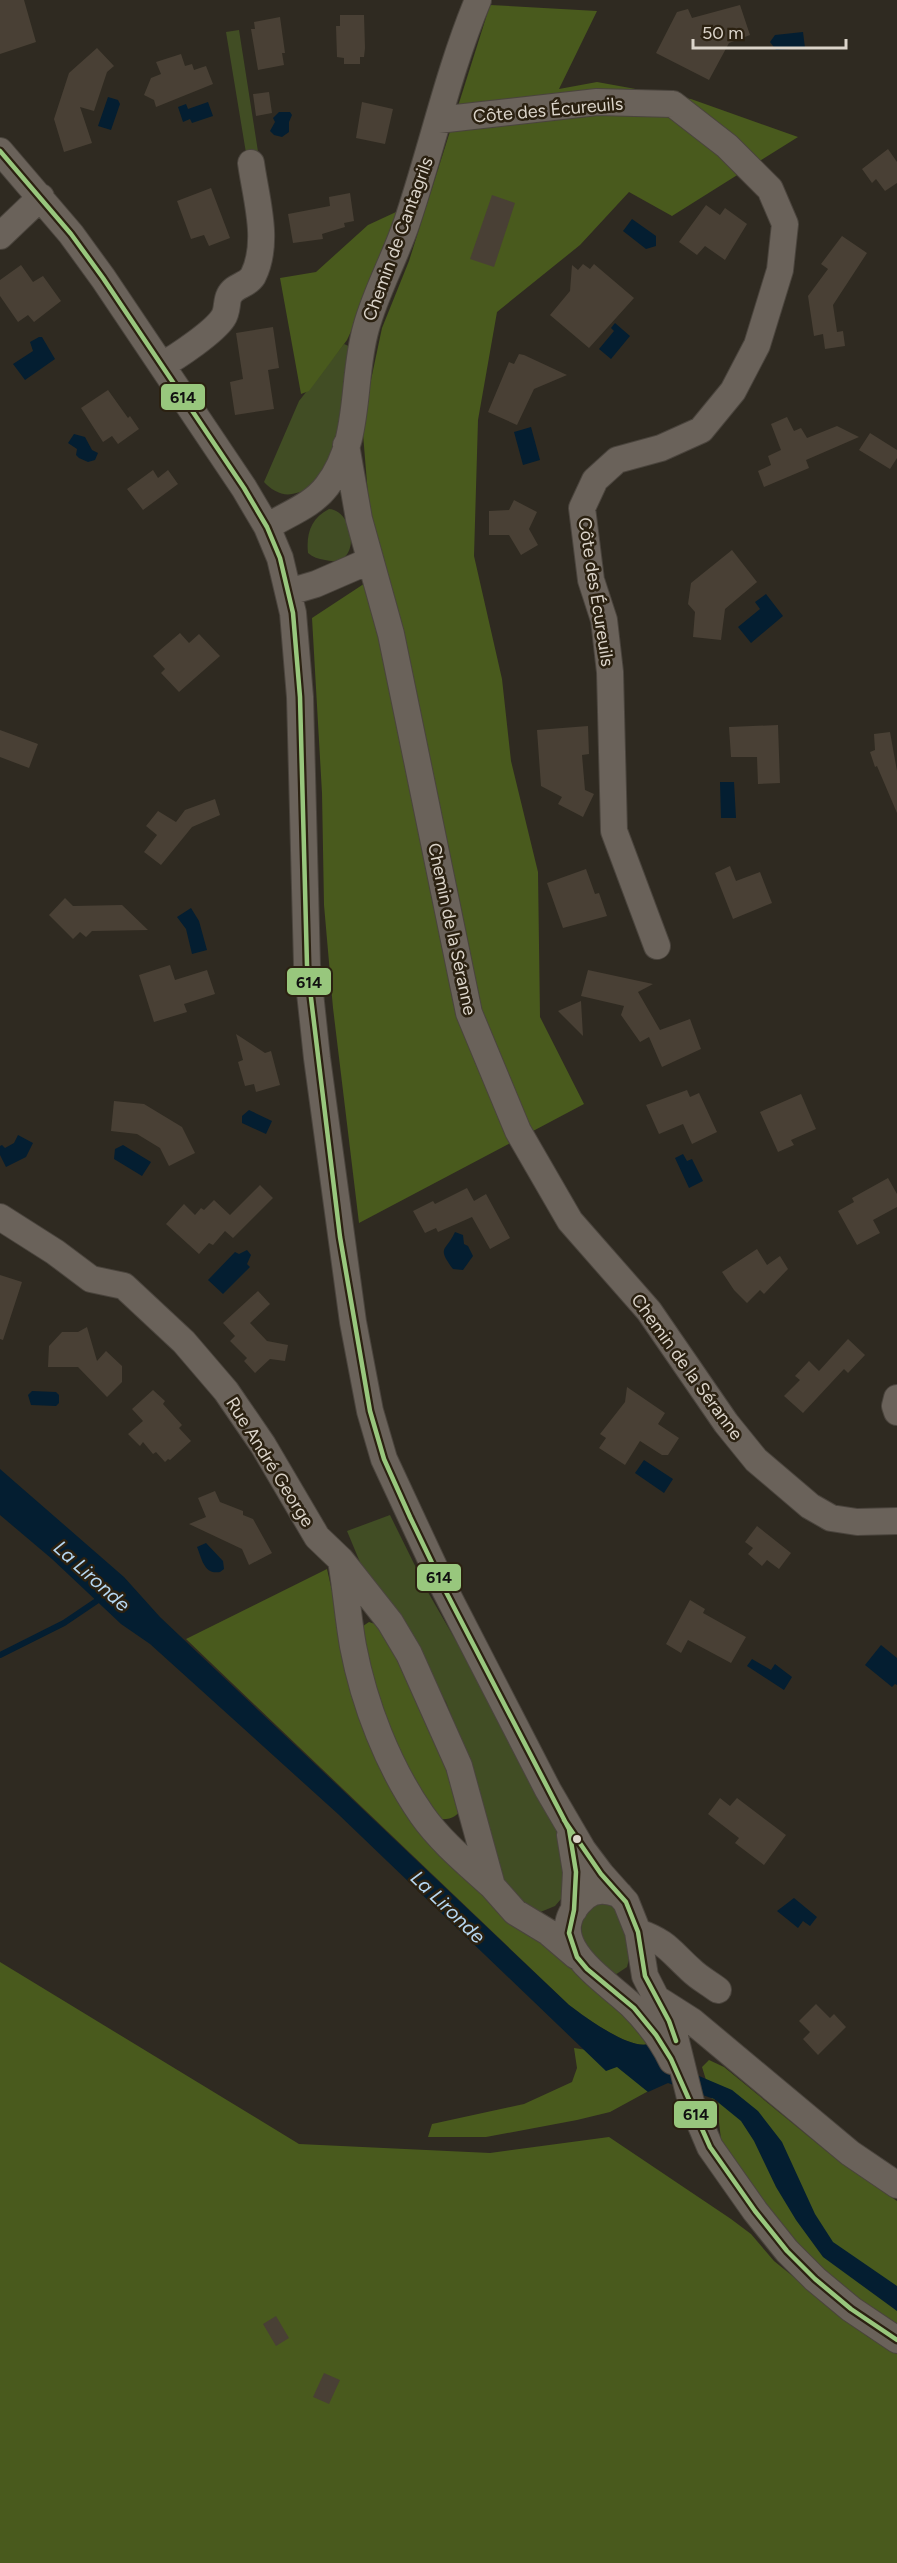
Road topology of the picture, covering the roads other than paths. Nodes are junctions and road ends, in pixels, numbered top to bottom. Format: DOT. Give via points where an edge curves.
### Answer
graph roads {
  1 [pos="478,0"];
  2 [pos="438,120"];
  3 [pos="0,151"];
  4 [pos="251,163"];
  5 [pos="41,197"];
  6 [pos="0,236"];
  7 [pos="162,365"];
  8 [pos="346,445"];
  9 [pos="352,483"];
  10 [pos="267,527"];
  11 [pos="369,561"];
  12 [pos="289,592"];
  13 [pos="657,946"];
  14 [pos="0,1217"];
  15 [pos="897,1398"];
  16 [pos="897,1412"];
  17 [pos="897,1521"];
  18 [pos="341,1560"];
  19 [pos="569,1829"];
  20 [pos="492,1886"];
  21 [pos="620,1895"];
  22 [pos="572,1915"];
  23 [pos="535,1925"];
  24 [pos="639,1941"];
  25 [pos="577,1957"];
  26 [pos="605,1983"];
  27 [pos="718,1990"];
  28 [pos="644,2002"];
  29 [pos="674,2033"];
  30 [pos="726,2048"];
  31 [pos="676,2059"];
  32 [pos="897,2186"];
  33 [pos="897,2340"];
  1 -- 2 [label="street, Chemin de Cantagrils"];
  2 -- 8 [label="street, Chemin de Cantagrils" via="406,224 365,330"];
  2 -- 13 [label="street, Côte des Écureuils" via="597,102 674,104 727,146 770,189 785,224 780,270 757,345 733,391 702,430 661,448 617,460 596,480 582,508 591,580 604,620 610,672 614,831"];
  3 -- 5 [label="street"];
  4 -- 7 [label="street" via="262,243 253,274 229,296 223,318"];
  5 -- 6 [label="street"];
  5 -- 7 [label="street"];
  7 -- 10 [label="street"];
  8 -- 9 [label="street, Chemin de Cantagrils"];
  8 -- 10 [label="street" via="328,486 312,502"];
  9 -- 11 [label="street, Chemin de la Séranne"];
  10 -- 12 [label="street"];
  11 -- 12 [label="street"];
  11 -- 17 [label="street, Chemin de la Séranne" via="391,634 469,1013 522,1139 570,1221 649,1311 707,1397 756,1460 810,1506 831,1518"];
  12 -- 19 [label="street" via="300,697 307,965 341,1247 369,1411 384,1459 410,1517"];
  14 -- 18 [label="street, Rue André George" via="91,1279 124,1287 184,1342 226,1391 263,1445 317,1537"];
  15 -- 16 [label="street"];
  18 -- 20 [label="street, Rue André George" via="390,1622 414,1665 459,1766"];
  18 -- 20 [label="street, Rue André George" via="353,1647 387,1752 423,1816"];
  19 -- 21 [label="street"];
  19 -- 22 [label="street" via="576,1872"];
  20 -- 23 [label="street, Rue André George" via="506,1904"];
  21 -- 22 [label="street" via="594,1892"];
  21 -- 24 [label="street"];
  22 -- 23 [label="street"];
  22 -- 25 [label="street" via="569,1933"];
  23 -- 25 [label="street, Rue André George"];
  24 -- 26 [label="street" via="636,1968 630,1977"];
  24 -- 27 [label="street" via="656,1938"];
  24 -- 28 [label="street" via="645,1976"];
  25 -- 26 [label="street"];
  26 -- 28 [label="street"];
  28 -- 29 [label="street"];
  28 -- 30 [label="street"];
  28 -- 31 [label="street" via="656,2035"];
  29 -- 30 [label="street" via="701,2037"];
  29 -- 31 [label="street"];
  30 -- 32 [label="street" via="850,2153"];
  31 -- 33 [label="street" via="699,2125 718,2160 787,2251 851,2309"];
}
